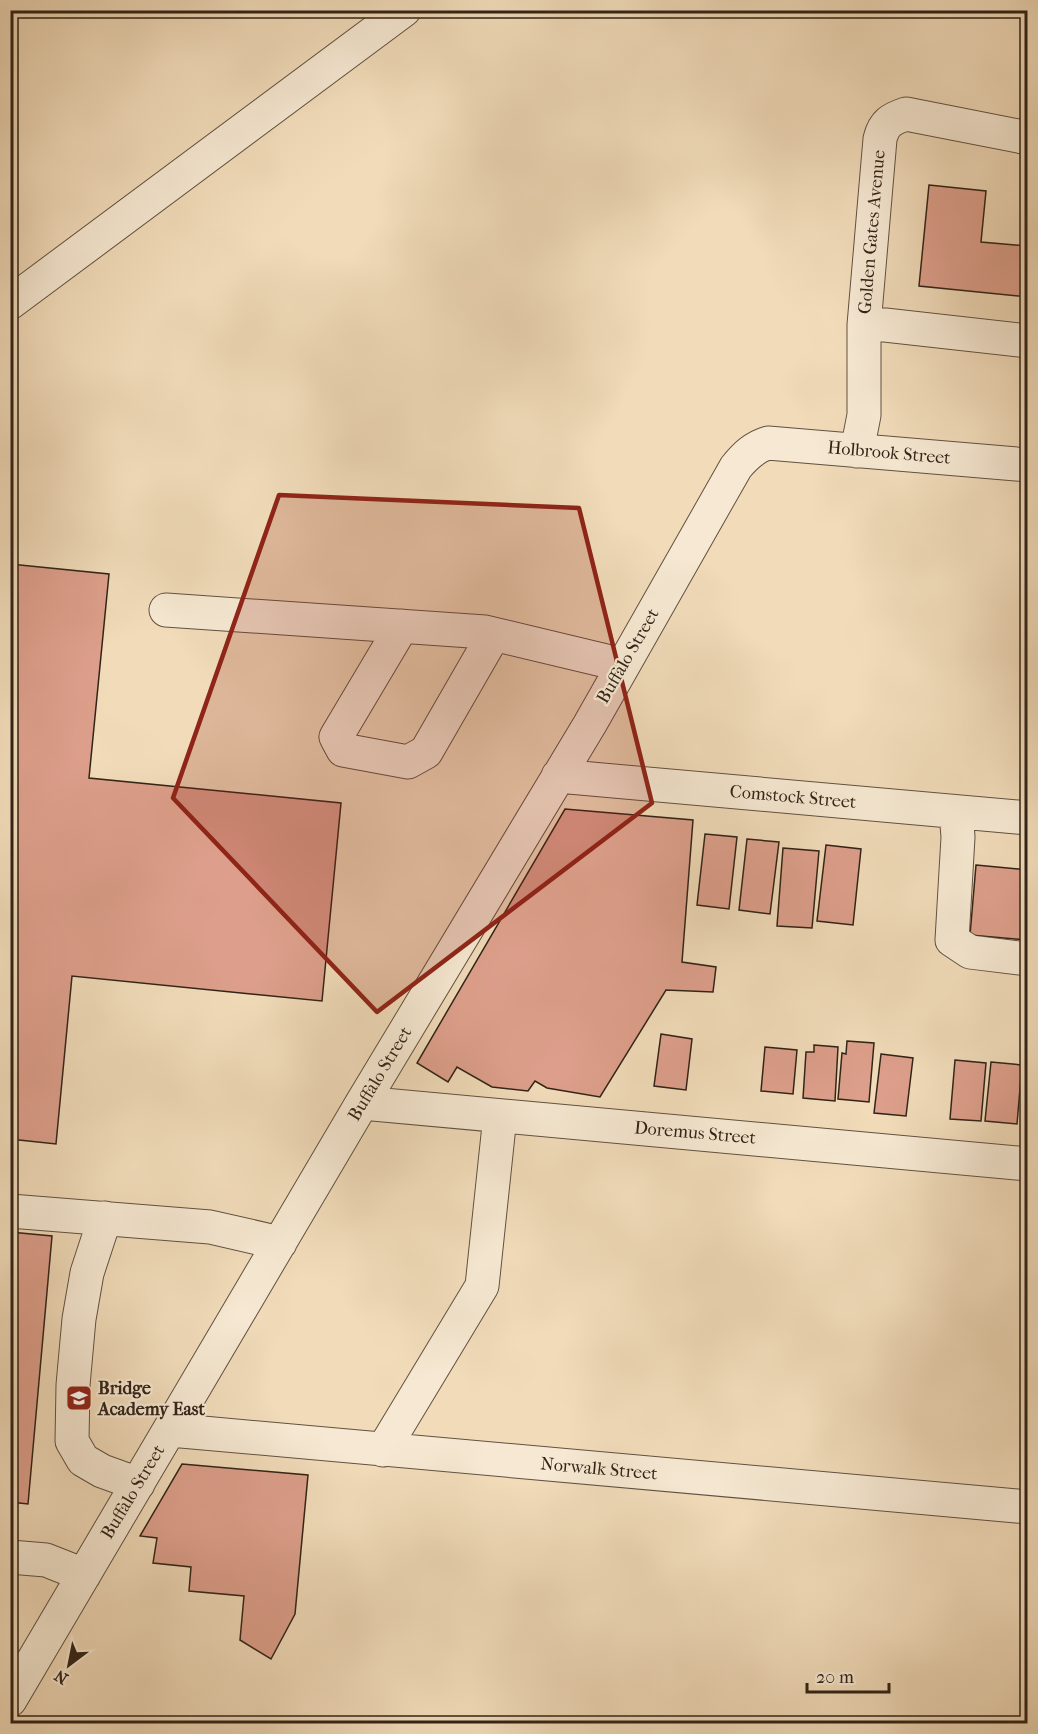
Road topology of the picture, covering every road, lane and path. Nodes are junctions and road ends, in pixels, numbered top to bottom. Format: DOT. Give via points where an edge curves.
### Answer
graph roads {
  1 [pos="404,10"];
  2 [pos="1028,138"];
  3 [pos="10,303"];
  4 [pos="864,325"];
  5 [pos="1028,341"];
  6 [pos="752,451"];
  7 [pos="857,451"];
  8 [pos="1028,465"];
  9 [pos="166,610"];
  10 [pos="402,626"];
  11 [pos="494,634"];
  12 [pos="623,665"];
  13 [pos="558,776"];
  14 [pos="956,812"];
  15 [pos="1028,818"];
  16 [pos="1028,959"];
  17 [pos="362,1103"];
  18 [pos="500,1116"];
  19 [pos="1028,1164"];
  20 [pos="10,1211"];
  21 [pos="105,1218"];
  22 [pos="280,1243"];
  23 [pos="170,1430"];
  24 [pos="383,1450"];
  25 [pos="138,1484"];
  26 [pos="1028,1507"];
  27 [pos="10,1557"];
  28 [pos="84,1575"];
  29 [pos="10,1700"];
  1 -- 3 [label="street"];
  2 -- 4 [label="street, Golden Gates Avenue" via="906,114 890,119 880,139"];
  4 -- 5 [label="street, Golden Gates Avenue"];
  4 -- 7 [label="street" via="864,415"];
  6 -- 7 [label="street, Holbrook Street" via="768,443"];
  6 -- 12 [label="street, Buffalo Street" via="736,467"];
  7 -- 8 [label="street, Holbrook Street"];
  9 -- 10 [label="street"];
  10 -- 11 [label="street"];
  10 -- 11 [label="street" via="336,737 343,750 408,762 426,752"];
  11 -- 12 [label="street"];
  12 -- 13 [label="street, Buffalo Street"];
  13 -- 14 [label="street, Comstock Street"];
  13 -- 17 [label="street, Buffalo Street"];
  14 -- 15 [label="street, Comstock Street"];
  14 -- 16 [label="street" via="952,940 970,952"];
  17 -- 18 [label="street, Doremus Street"];
  17 -- 22 [label="street, Buffalo Street"];
  18 -- 19 [label="street, Doremus Street"];
  18 -- 24 [label="street" via="482,1286"];
  20 -- 21 [label="street"];
  21 -- 22 [label="street" via="210,1227"];
  21 -- 25 [label="street" via="87,1274 79,1319 72,1441 83,1460"];
  22 -- 23 [label="street, Buffalo Street"];
  23 -- 24 [label="street, Norwalk Street"];
  23 -- 25 [label="street, Buffalo Street"];
  24 -- 26 [label="street, Norwalk Street"];
  25 -- 28 [label="street, Buffalo Street"];
  27 -- 28 [label="street" via="45,1560"];
  28 -- 29 [label="street, Buffalo Street"];
}
